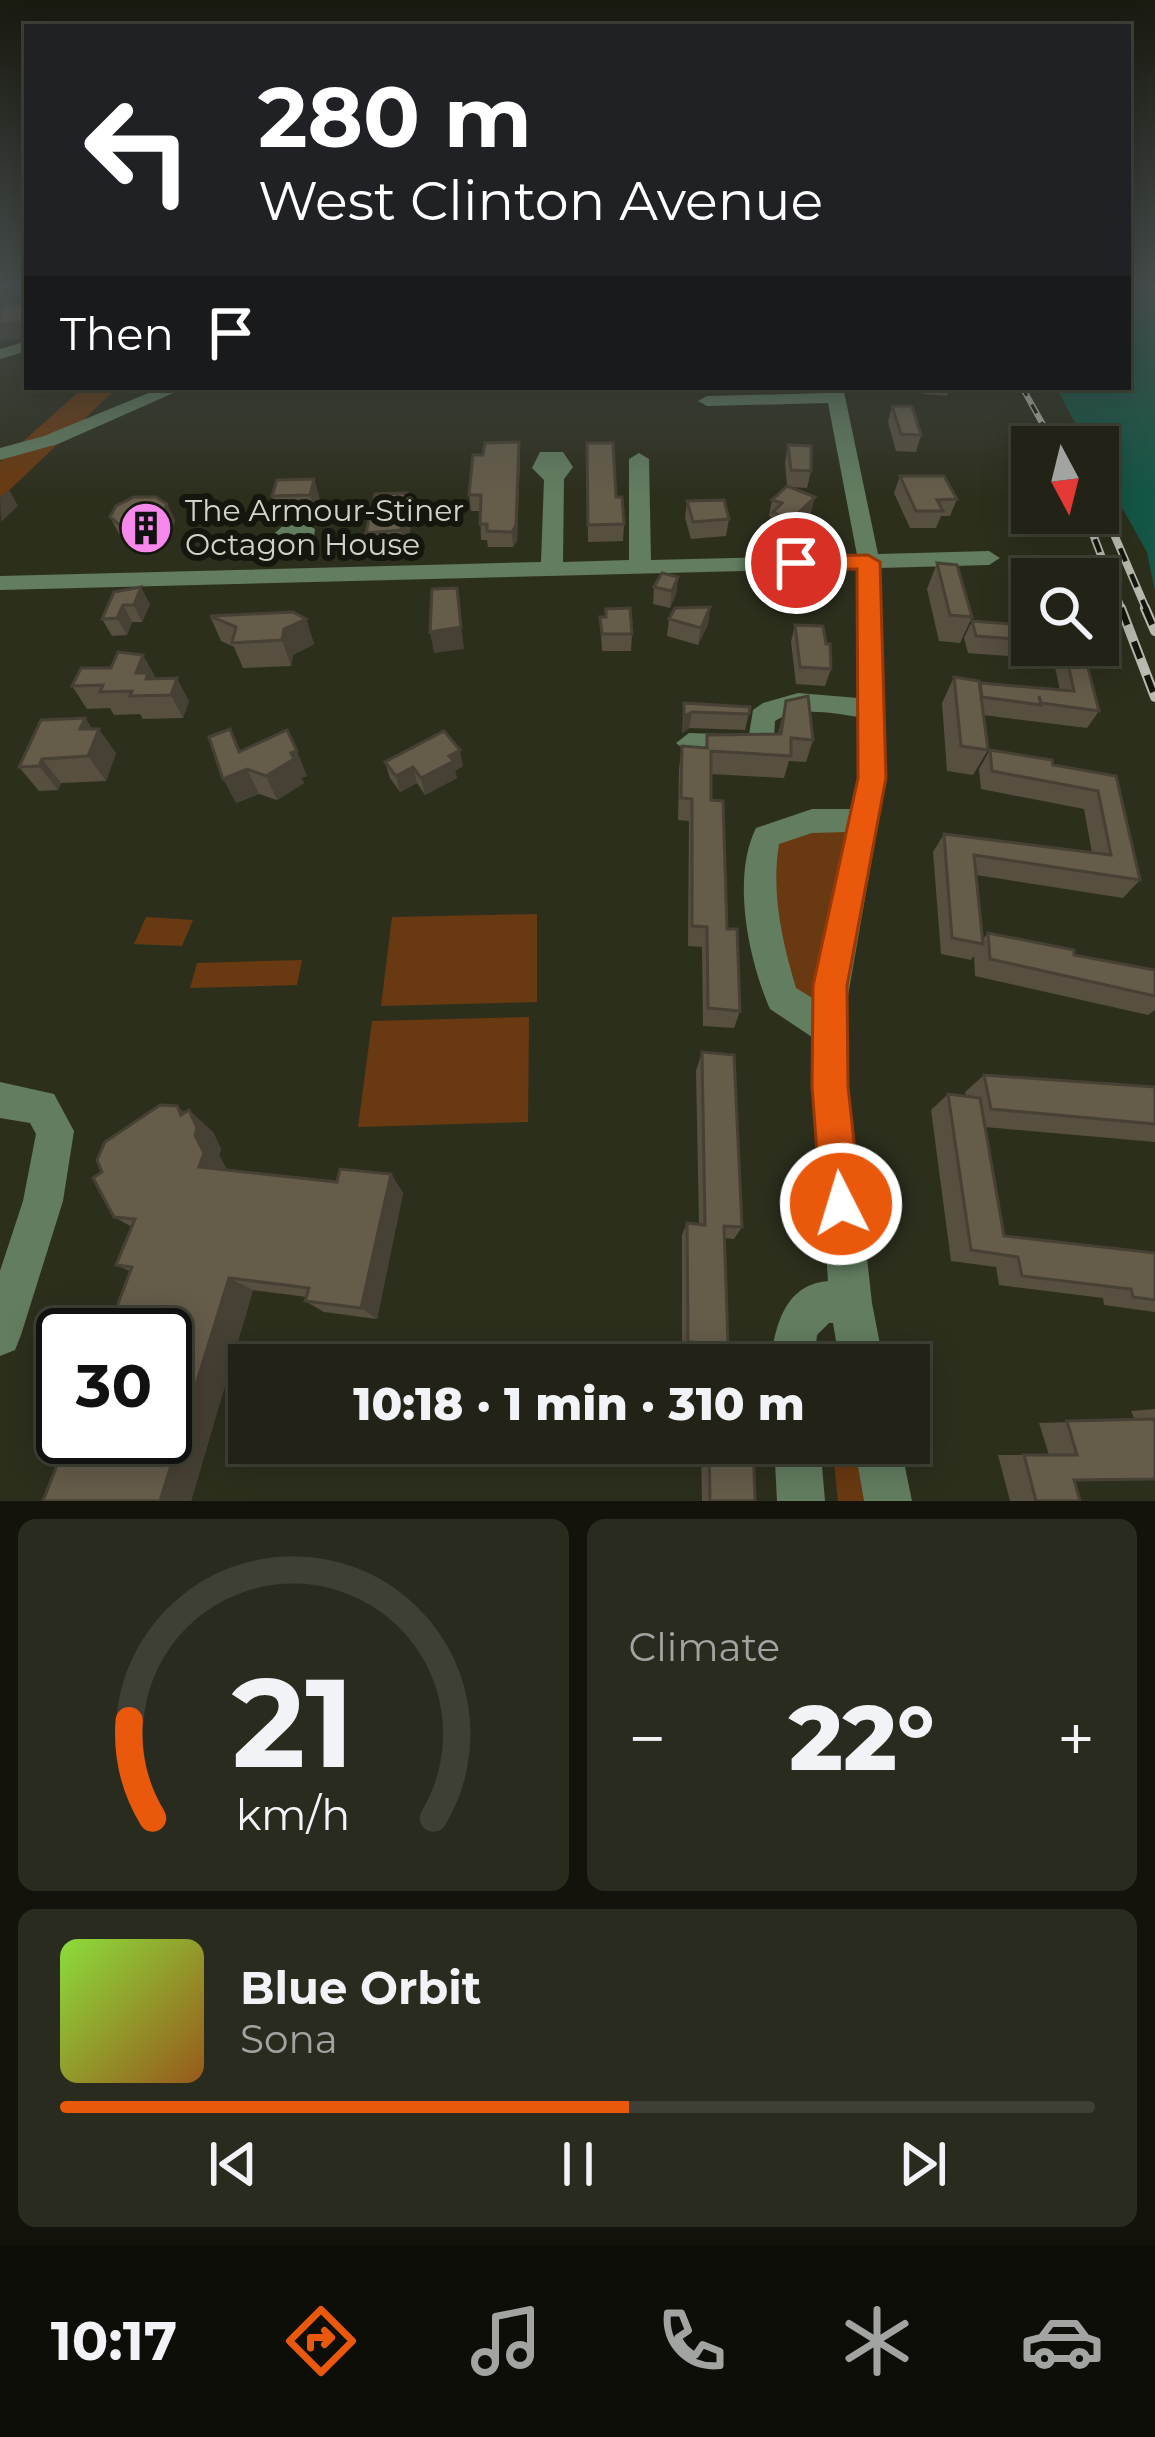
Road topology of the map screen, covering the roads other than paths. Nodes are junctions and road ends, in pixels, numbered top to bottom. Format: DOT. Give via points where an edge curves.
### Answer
graph roads {
  1 [pos="171,390"];
  2 [pos="836,392"];
  3 [pos="707,401"];
  4 [pos="0,454"];
  5 [pos="639,459"];
  6 [pos="554,478"];
  7 [pos="278,541"];
  8 [pos="304,548"];
  9 [pos="988,558"];
  10 [pos="868,562"];
  11 [pos="640,565"];
  12 [pos="552,567"];
  13 [pos="0,583"];
  14 [pos="871,709"];
  15 [pos="689,743"];
  16 [pos="860,821"];
  17 [pos="830,1029"];
  18 [pos="3,1107"];
  19 [pos="851,1304"];
  20 [pos="0,1335"];
  21 [pos="795,1344"];
  22 [pos="858,1344"];
  23 [pos="798,1464"];
  24 [pos="881,1464"];
  25 [pos="801,1501"];
  26 [pos="888,1501"];
  1 -- 4 [label="street"];
  2 -- 3 [label="street"];
  2 -- 10 [label="street"];
  5 -- 11 [label="street"];
  6 -- 12 [label="street"];
  7 -- 8 [label="street" via="304,529"];
  9 -- 10 [label="street"];
  10 -- 11 [label="street"];
  10 -- 14 [label="street"];
  11 -- 12 [label="street"];
  12 -- 13 [label="street"];
  14 -- 15 [label="street" via="777,708 762,717 763,746"];
  14 -- 16 [label="street" via="872,778"];
  16 -- 17 [label="street" via="830,986"];
  16 -- 17 [label="street" via="831,816 793,824 766,837 759,868 782,998"];
  17 -- 19 [label="street"];
  18 -- 20 [label="street" via="40,1107 55,1131 43,1201"];
  19 -- 21 [label="street" via="821,1302 797,1325"];
  19 -- 22 [label="street"];
  23 -- 25 [label="street"];
  24 -- 26 [label="street"];
}
